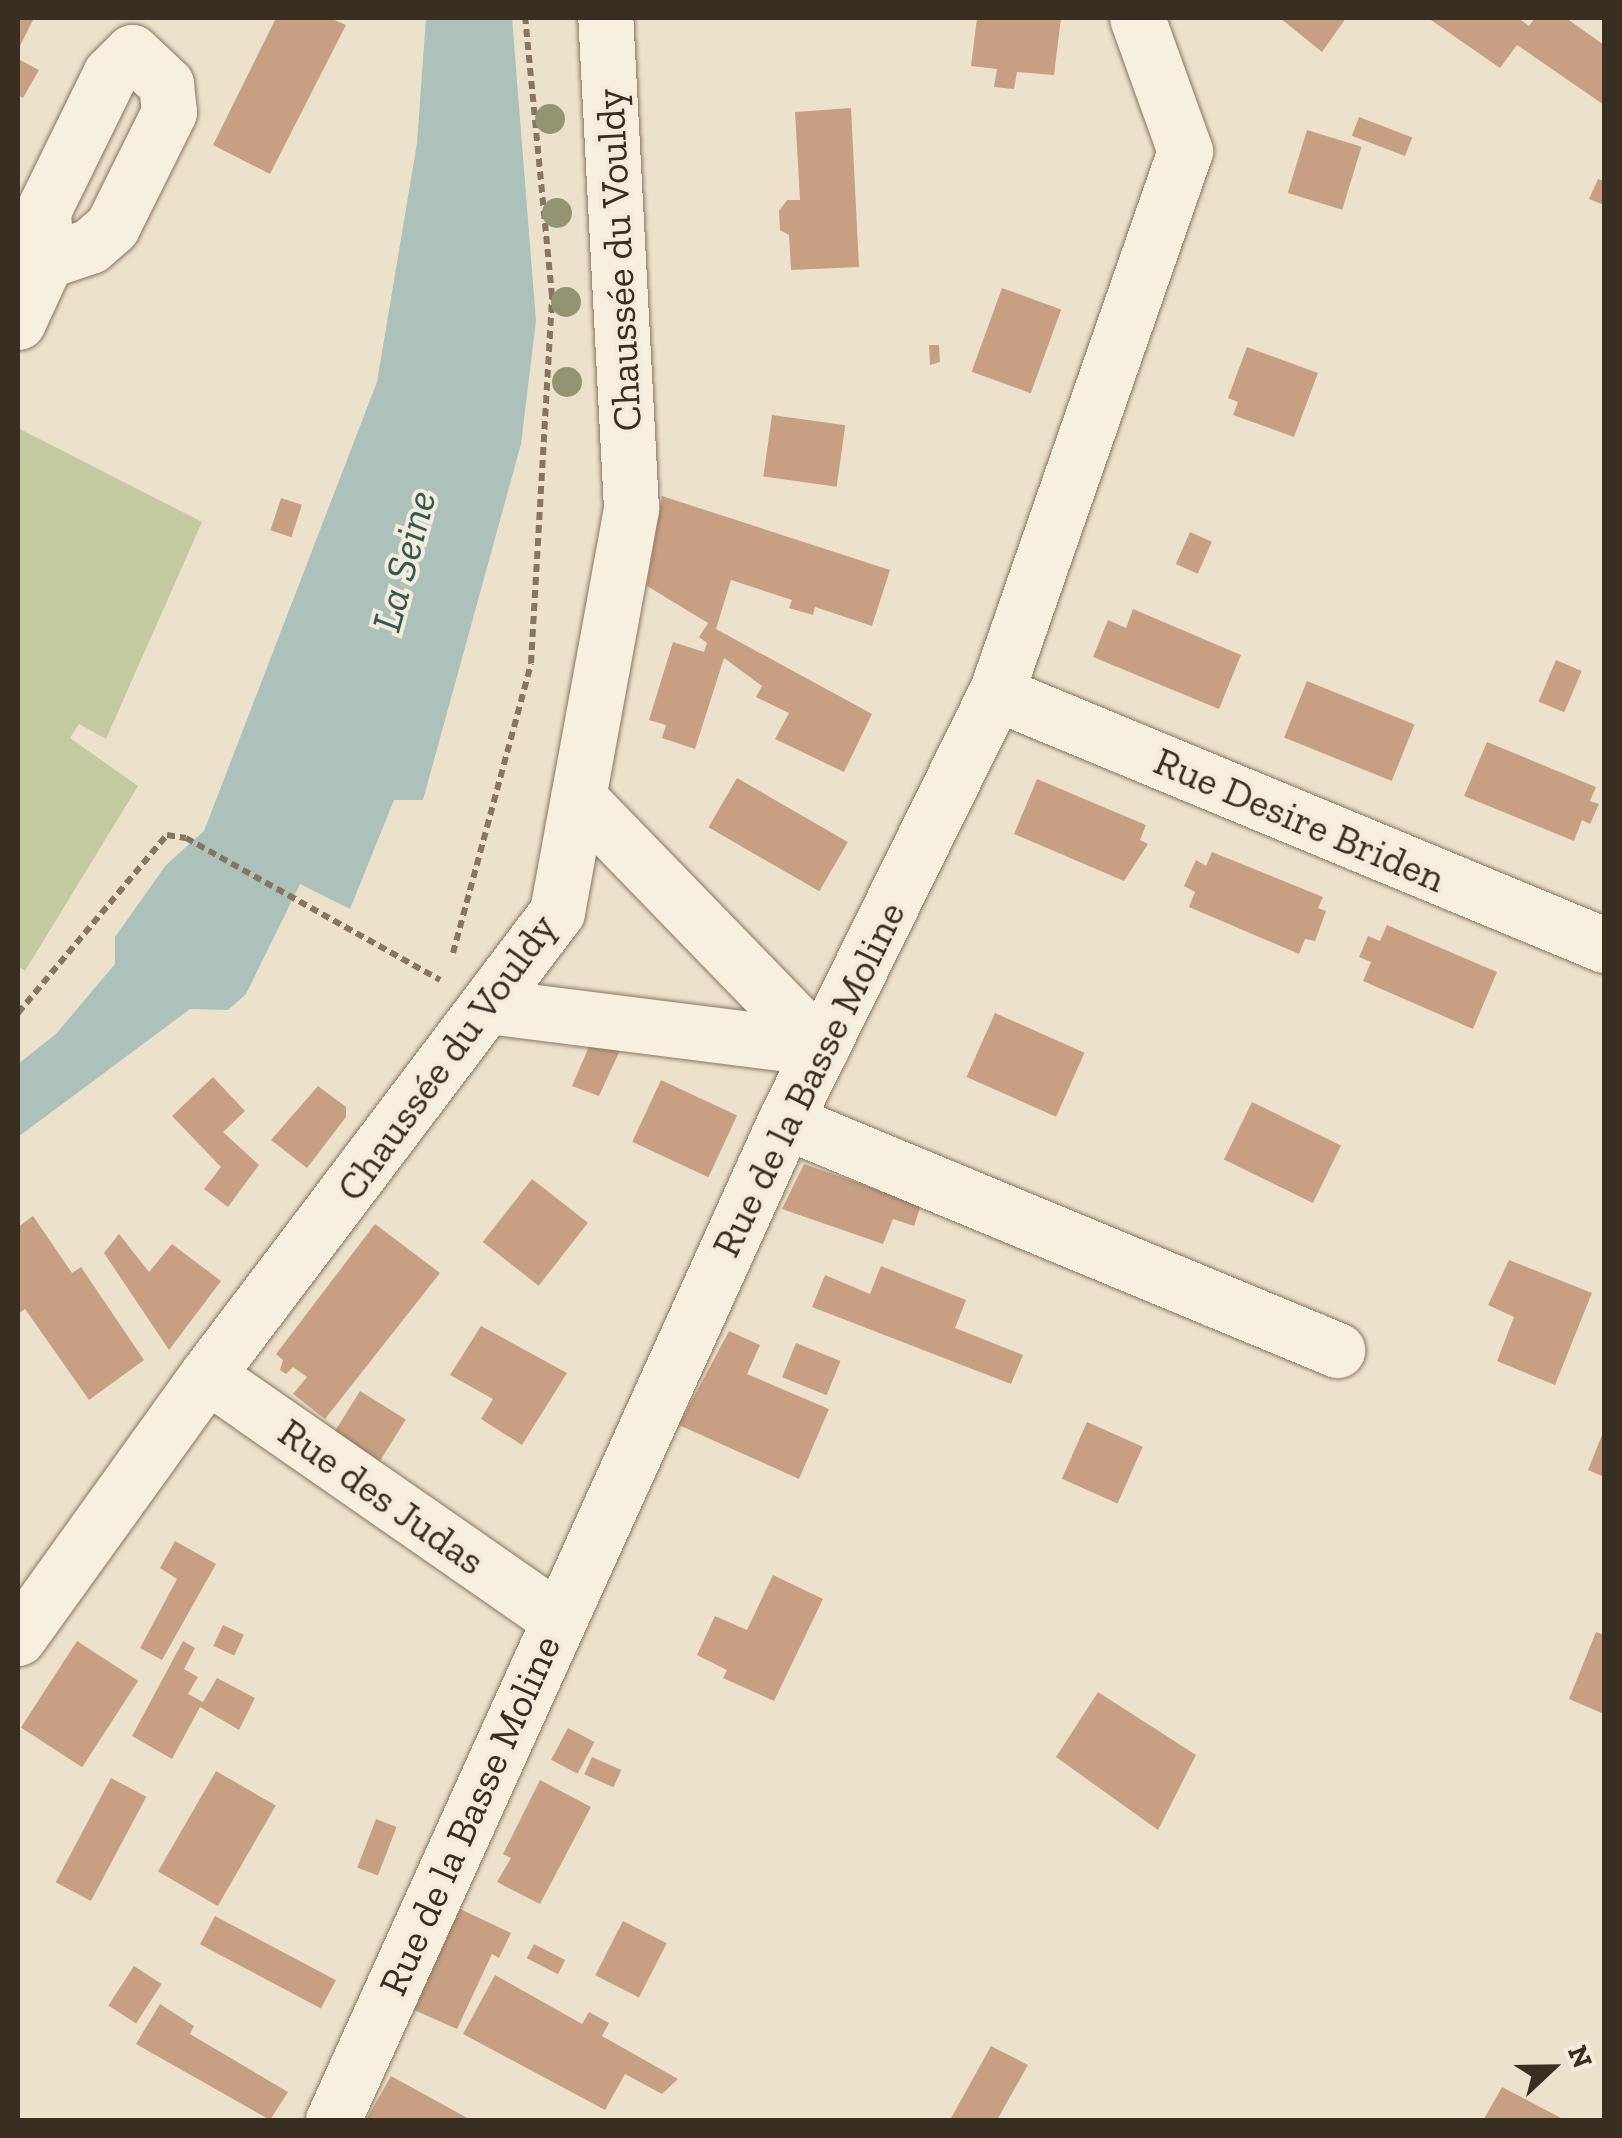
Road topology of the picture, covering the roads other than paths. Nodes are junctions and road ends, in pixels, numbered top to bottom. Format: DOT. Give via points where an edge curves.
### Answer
graph roads {
  1 [pos="604,18"];
  2 [pos="1138,18"];
  3 [pos="139,35"];
  4 [pos="18,322"];
  5 [pos="996,693"];
  6 [pos="578,796"];
  7 [pos="1604,945"];
  8 [pos="488,1006"];
  9 [pos="822,1048"];
  10 [pos="785,1122"];
  11 [pos="1336,1350"];
  12 [pos="206,1375"];
  13 [pos="558,1618"];
  14 [pos="18,1638"];
  15 [pos="332,2120"];
  1 -- 6 [label="street, Chaussée du Vouldy" via="631,508"];
  2 -- 5 [label="street, Rue de la Basse Moline" via="1185,151"];
  3 -- 4 [label="street" via="166,84 169,112 112,227 90,246 46,261"];
  5 -- 7 [label="street, Rue Desire Briden"];
  5 -- 9 [label="street, Rue de la Basse Moline"];
  6 -- 8 [label="street, Chaussée du Vouldy" via="557,912"];
  6 -- 9 [label="street"];
  8 -- 9 [label="street"];
  8 -- 12 [label="street, Chaussée du Vouldy"];
  9 -- 10 [label="street, Rue de la Basse Moline"];
  10 -- 11 [label="street"];
  10 -- 13 [label="street, Rue de la Basse Moline"];
  12 -- 13 [label="street, Rue des Judas"];
  12 -- 14 [label="street, Chaussée du Vouldy"];
  13 -- 15 [label="street, Rue de la Basse Moline"];
}
